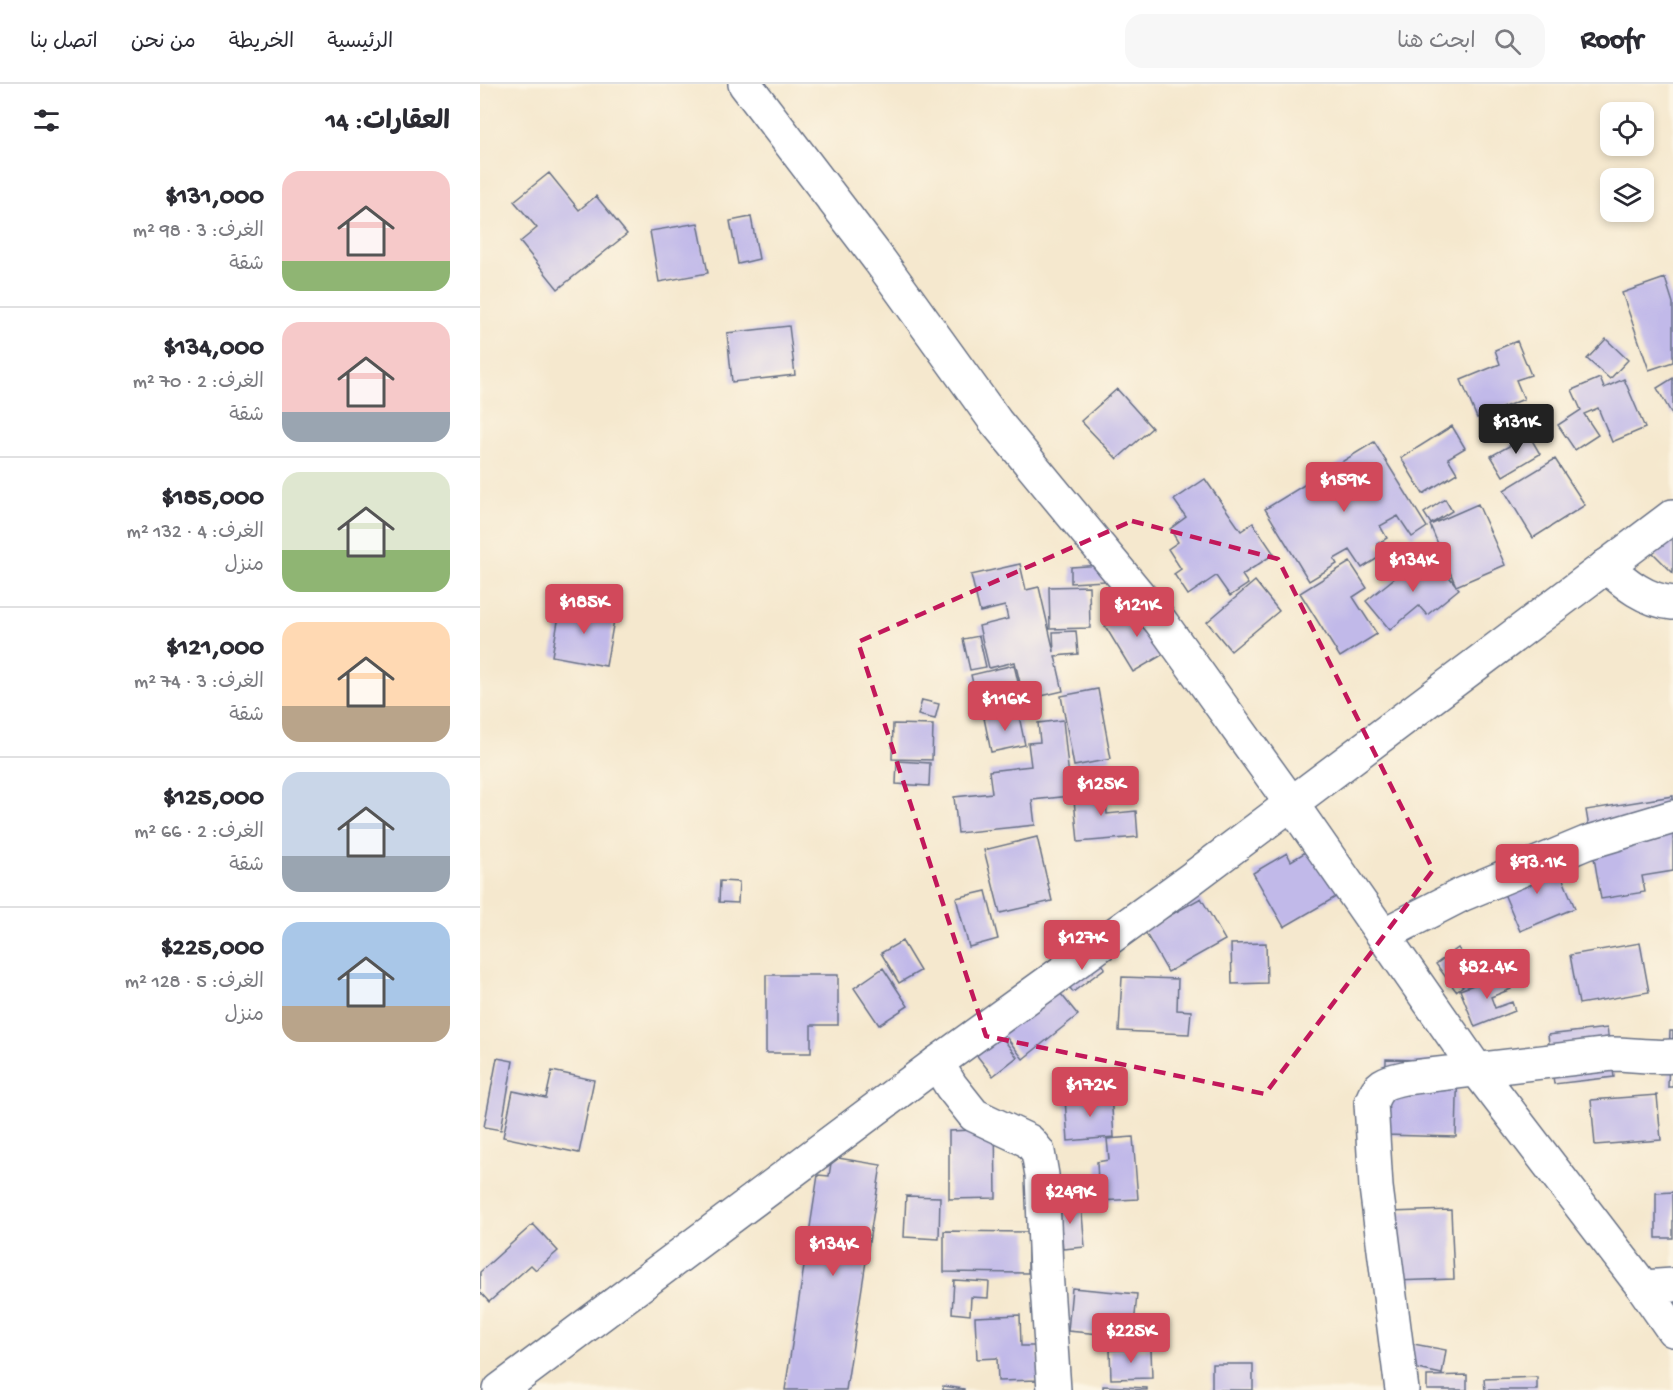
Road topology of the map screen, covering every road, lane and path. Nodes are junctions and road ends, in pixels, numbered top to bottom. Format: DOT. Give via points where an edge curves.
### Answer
graph roads {
  1 [pos="745,84"];
  2 [pos="1673,516"];
  3 [pos="1606,566"];
  4 [pos="1673,603"];
  5 [pos="1291,803"];
  6 [pos="1673,817"];
  7 [pos="1383,935"];
  8 [pos="1673,1056"];
  9 [pos="937,1063"];
  10 [pos="1477,1070"];
  11 [pos="1658,1286"];
  12 [pos="1673,1330"];
  13 [pos="500,1390"];
  14 [pos="1054,1390"];
  15 [pos="1402,1390"];
  1 -- 5 [label="street" via="996,422 1161,622"];
  2 -- 3 [label="street"];
  3 -- 4 [label="street" via="1645,596"];
  3 -- 5 [label="street"];
  5 -- 7 [label="street"];
  5 -- 9 [label="street"];
  6 -- 7 [label="street" via="1576,848 1461,895"];
  7 -- 10 [label="street"];
  8 -- 10 [label="street" via="1612,1054"];
  9 -- 13 [label="street"];
  9 -- 14 [label="street" via="974,1114 1029,1141 1038,1152"];
  10 -- 11 [label="street"];
  10 -- 15 [label="street" via="1386,1082 1371,1103 1376,1187"];
  11 -- 12 [label="street"];
}
